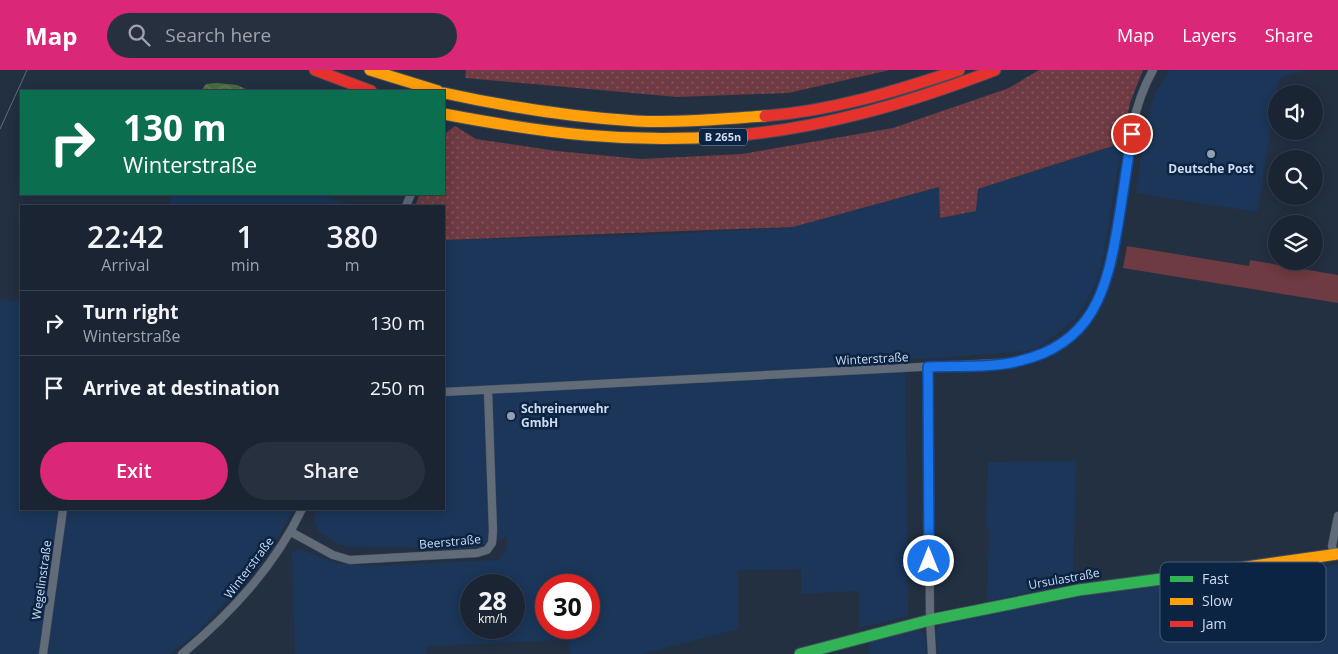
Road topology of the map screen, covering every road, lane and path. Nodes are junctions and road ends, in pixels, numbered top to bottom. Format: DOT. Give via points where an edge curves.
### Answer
graph roads {
  1 [pos="315,70"];
  2 [pos="370,70"];
  3 [pos="958,70"];
  4 [pos="995,70"];
  5 [pos="1153,70"];
  6 [pos="368,90"];
  7 [pos="435,90"];
  8 [pos="445,93"];
  9 [pos="445,114"];
  10 [pos="928,367"];
  11 [pos="488,391"];
  12 [pos="445,392"];
  13 [pos="63,510"];
  14 [pos="302,510"];
  15 [pos="1338,516"];
  16 [pos="291,532"];
  17 [pos="1336,554"];
  18 [pos="1276,562"];
  19 [pos="1160,578"];
  20 [pos="930,620"];
  21 [pos="43,654"];
  22 [pos="182,654"];
  23 [pos="800,654"];
  24 [pos="932,654"];
  1 -- 6 [label="main road"];
  2 -- 7 [label="main road"];
  3 -- 8 [label="main road, B 265n" via="841,105 784,115 723,120 604,119 524,111"];
  4 -- 9 [label="main road, B 265n" via="940,92 867,113 792,128 704,139 588,137"];
  5 -- 10 [label="street, Winterstraße" via="1136,116 1110,271 1102,295 1087,319 1061,344 1031,358 1016,362"];
  10 -- 11 [label="street, Winterstraße"];
  10 -- 20 [label="street"];
  11 -- 12 [label="street, Winterstraße"];
  11 -- 16 [label="street, Beerstraße" via="493,531 492,543 487,550 350,560 333,555"];
  13 -- 21 [label="street, Wegelinstraße"];
  14 -- 16 [label="street, Winterstraße"];
  15 -- 17 [label="street" via="1332,546"];
  16 -- 22 [label="street, Winterstraße" via="249,591"];
  17 -- 18 [label="main road, Ursulastraße"];
  19 -- 20 [label="main road, Ursulastraße"];
  20 -- 23 [label="main road, Ursulastraße"];
  20 -- 24 [label="street"];
}
